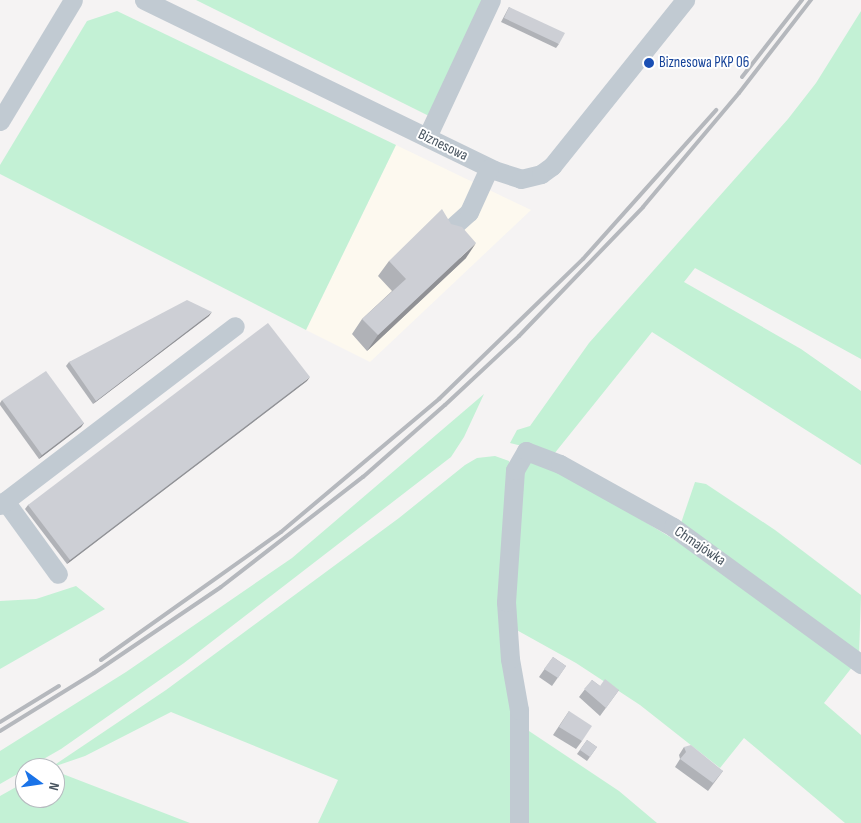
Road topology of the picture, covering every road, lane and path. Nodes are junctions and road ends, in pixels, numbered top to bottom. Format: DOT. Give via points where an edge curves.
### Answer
graph roads {
  1 [pos="73,0"];
  2 [pos="144,0"];
  3 [pos="490,0"];
  4 [pos="685,0"];
  5 [pos="0,121"];
  6 [pos="426,137"];
  7 [pos="489,168"];
  8 [pos="448,231"];
  9 [pos="235,326"];
  10 [pos="3,503"];
  11 [pos="58,574"];
  12 [pos="861,664"];
  13 [pos="519,823"];
  1 -- 5 [label="street"];
  2 -- 6 [label="street, Biznesowa"];
  3 -- 6 [label="street"];
  4 -- 7 [label="street, Biznesowa" via="552,166 541,174 521,179"];
  6 -- 7 [label="street, Biznesowa"];
  7 -- 8 [label="street" via="469,212"];
  9 -- 10 [label="street"];
  10 -- 11 [label="street"];
  12 -- 13 [label="street, Chmajówka" via="673,527 560,464 526,451 515,470 506,602 510,660 519,710"];
}
